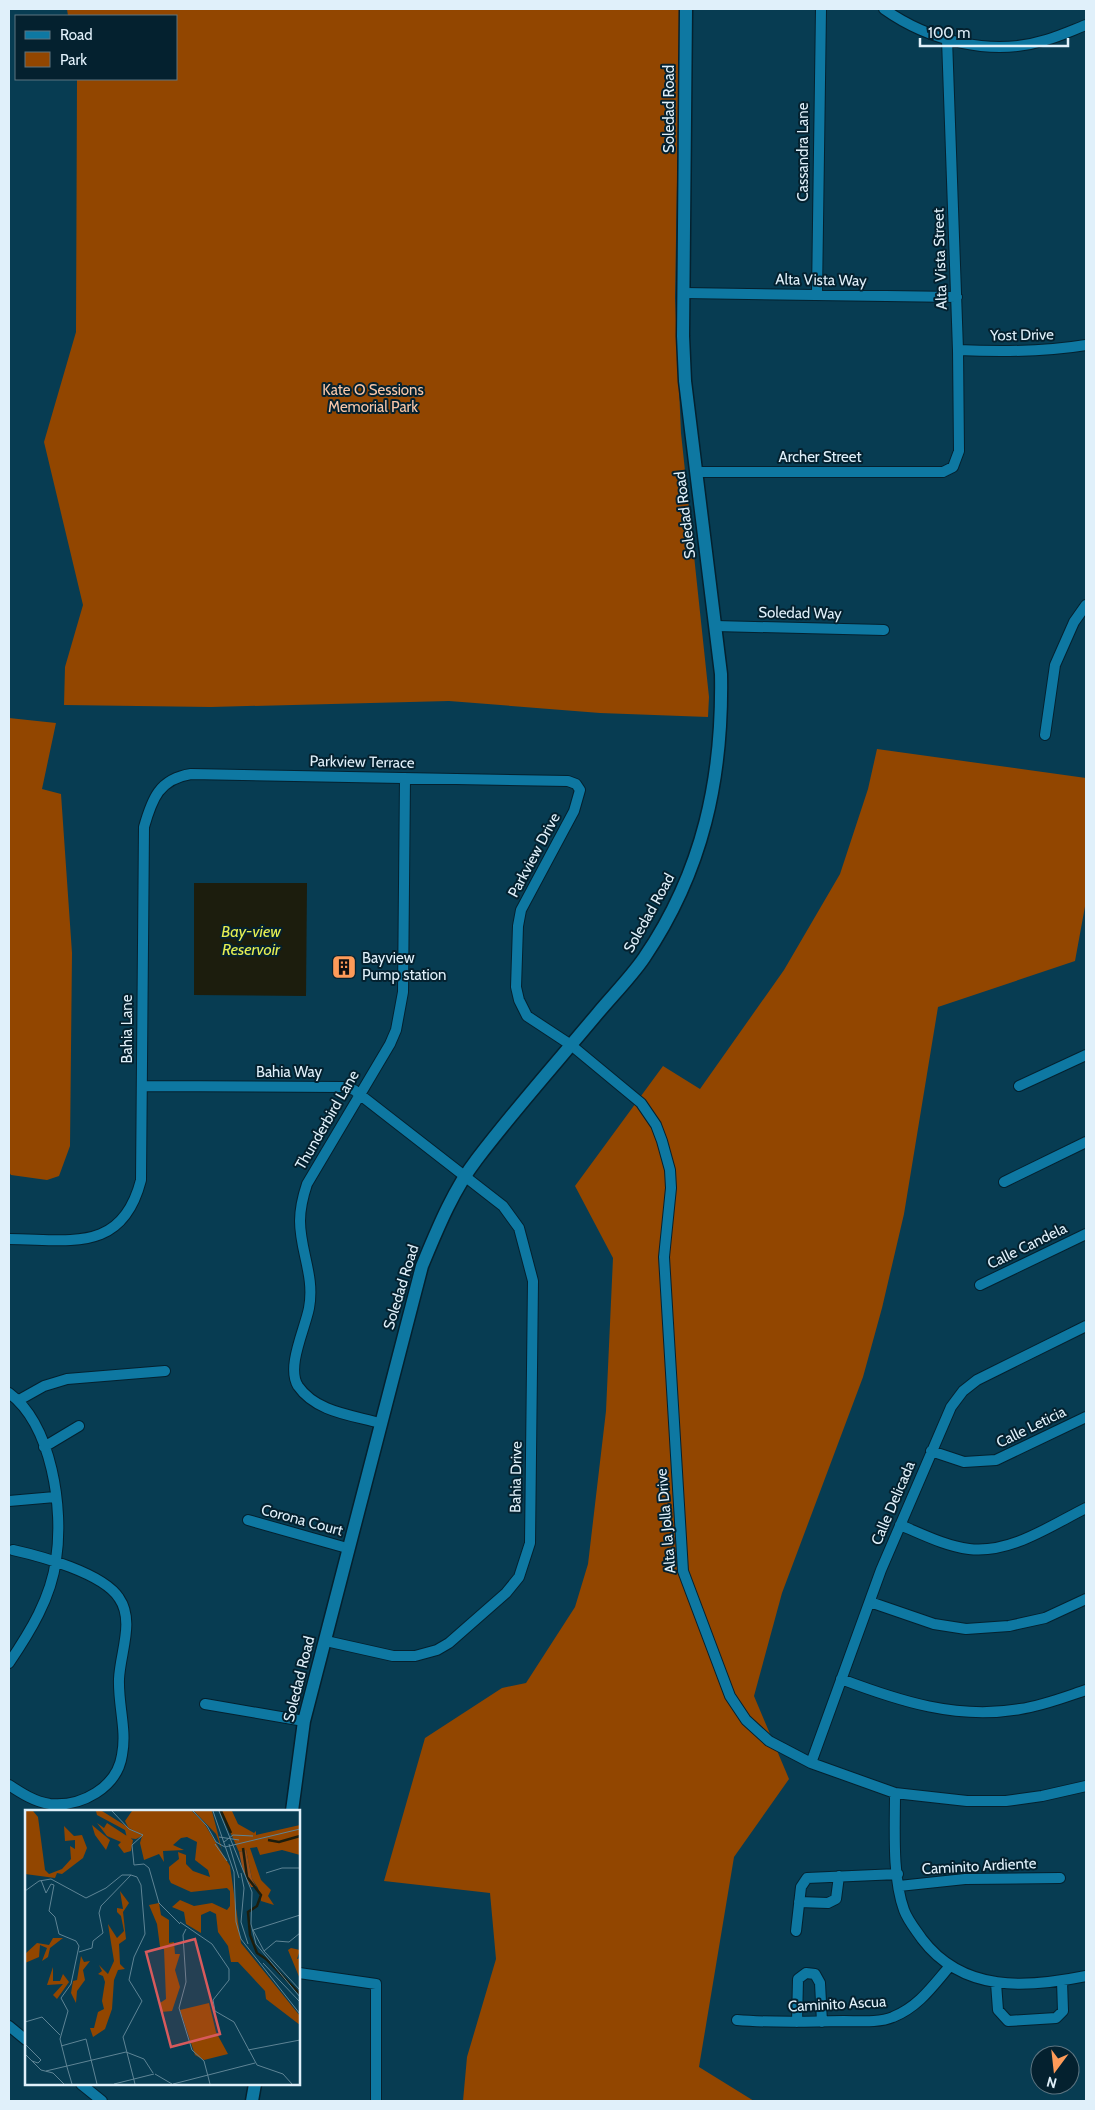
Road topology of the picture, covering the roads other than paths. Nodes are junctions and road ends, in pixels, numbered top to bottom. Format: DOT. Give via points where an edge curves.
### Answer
graph roads {
  1 [pos="686,9"];
  2 [pos="821,9"];
  3 [pos="884,9"];
  4 [pos="1086,26"];
  5 [pos="947,39"];
  6 [pos="684,293"];
  7 [pos="817,295"];
  8 [pos="957,297"];
  9 [pos="1086,345"];
  10 [pos="958,350"];
  11 [pos="697,472"];
  12 [pos="943,472"];
  13 [pos="1086,605"];
  14 [pos="715,626"];
  15 [pos="884,630"];
  16 [pos="1045,735"];
  17 [pos="405,778"];
  18 [pos="568,782"];
  19 [pos="160,788"];
  20 [pos="571,1045"];
  21 [pos="1086,1055"];
  22 [pos="142,1086"];
  23 [pos="1019,1086"];
  24 [pos="360,1094"];
  25 [pos="1086,1142"];
  26 [pos="467,1175"];
  27 [pos="1004,1182"];
  28 [pos="1086,1234"];
  29 [pos="9,1239"];
  30 [pos="980,1286"];
  31 [pos="1086,1326"];
  32 [pos="164,1371"];
  33 [pos="9,1393"];
  34 [pos="19,1400"];
  35 [pos="1086,1417"];
  36 [pos="380,1423"];
  37 [pos="79,1426"];
  38 [pos="44,1446"];
  39 [pos="931,1451"];
  40 [pos="56,1497"];
  41 [pos="9,1501"];
  42 [pos="1086,1508"];
  43 [pos="248,1520"];
  44 [pos="900,1525"];
  45 [pos="347,1548"];
  46 [pos="13,1550"];
  47 [pos="56,1560"];
  48 [pos="1086,1599"];
  49 [pos="870,1602"];
  50 [pos="326,1641"];
  51 [pos="9,1663"];
  52 [pos="841,1679"];
  53 [pos="1086,1690"];
  54 [pos="205,1704"];
  55 [pos="304,1722"];
  56 [pos="811,1763"];
  57 [pos="9,1785"];
  58 [pos="1086,1786"];
  59 [pos="895,1793"];
  60 [pos="292,1810"];
  61 [pos="898,1874"];
  62 [pos="839,1876"];
  63 [pos="1060,1878"];
  64 [pos="899,1886"];
  65 [pos="799,1902"];
  66 [pos="796,1931"];
  67 [pos="949,1967"];
  68 [pos="300,1973"];
  69 [pos="1086,1976"];
  70 [pos="1062,1981"];
  71 [pos="996,1983"];
  72 [pos="737,2020"];
  73 [pos="797,2022"];
  74 [pos="822,2022"];
  75 [pos="9,2026"];
  76 [pos="25,2039"];
  77 [pos="82,2085"];
  78 [pos="255,2085"];
  79 [pos="102,2101"];
  80 [pos="252,2101"];
  81 [pos="376,2101"];
  1 -- 6 [label="street, Soledad Road"];
  2 -- 7 [label="street, Cassandra Lane"];
  3 -- 5 [label="street" via="919,30"];
  4 -- 5 [label="street" via="1046,41 1020,46 989,46"];
  5 -- 8 [label="street, Alta Vista Street"];
  6 -- 7 [label="street, Alta Vista Way"];
  6 -- 11 [label="street, Soledad Road" via="685,381"];
  7 -- 8 [label="street, Alta Vista Way"];
  8 -- 10 [label="street, Alta Vista Street"];
  9 -- 10 [label="street, Yost Drive" via="1003,352"];
  10 -- 12 [label="street, Alta Vista Street" via="959,451 953,467"];
  11 -- 12 [label="street, Archer Street"];
  11 -- 14 [label="street, Soledad Road"];
  13 -- 16 [label="street" via="1074,622 1055,665"];
  14 -- 15 [label="street, Soledad Way"];
  14 -- 20 [label="street, Soledad Road" via="721,691 718,761 712,803 690,870 676,903 644,959"];
  17 -- 18 [label="street, Parkview Terrace"];
  17 -- 19 [label="street, Parkview Terrace" via="191,774 179,776"];
  17 -- 24 [label="street, Thunderbird Lane" via="403,992 396,1030"];
  18 -- 20 [label="street, Parkview Drive" via="576,784 580,790 574,811 521,910 516,987 527,1016"];
  19 -- 22 [label="street, Bahia Lane" via="152,801 143,834"];
  20 -- 26 [label="street, Soledad Road"];
  20 -- 56 [label="street, Alta la Jolla Drive" via="641,1103 656,1125 670,1170 664,1257 683,1571 730,1696 746,1720 769,1741"];
  21 -- 23 [label="street"];
  22 -- 24 [label="street, Bahia Way" via="343,1087"];
  22 -- 29 [label="street, Bahia Lane" via="141,1180 136,1200 120,1224 88,1240"];
  24 -- 26 [label="street, Bahia Way"];
  24 -- 36 [label="street, Thunderbird Lane" via="307,1184 301,1203 300,1223 310,1271 309,1307 294,1366 296,1384 316,1405"];
  25 -- 27 [label="street"];
  26 -- 36 [label="street, Soledad Road" via="422,1266"];
  26 -- 50 [label="street, Bahia Drive" via="503,1206 519,1228 533,1281 530,1543 520,1577 471,1624 437,1650 416,1656 392,1656"];
  28 -- 30 [label="street, Calle Candela"];
  31 -- 39 [label="street, Calle Delicada" via="970,1385 950,1407"];
  32 -- 34 [label="street" via="67,1379 44,1386"];
  33 -- 34 [label="street"];
  34 -- 38 [label="street" via="29,1412"];
  35 -- 39 [label="street, Calle Leticia" via="996,1460 964,1462"];
  36 -- 45 [label="street, Soledad Road"];
  37 -- 38 [label="street"];
  38 -- 40 [label="street"];
  39 -- 44 [label="street, Calle Delicada"];
  40 -- 41 [label="street"];
  40 -- 47 [label="street"];
  42 -- 44 [label="street" via="1011,1544 990,1549 958,1547"];
  43 -- 45 [label="street, Corona Court"];
  44 -- 49 [label="street, Calle Delicada"];
  45 -- 50 [label="street, Soledad Road"];
  46 -- 47 [label="street"];
  47 -- 51 [label="street" via="37,1617"];
  47 -- 57 [label="street" via="105,1585 118,1596 125,1609 119,1678 124,1728 122,1758 112,1779 104,1787 68,1804 49,1804 28,1797"];
  48 -- 49 [label="street" via="1045,1618 1009,1626 966,1629 934,1624"];
  49 -- 52 [label="street, Calle Delicada"];
  50 -- 55 [label="street, Soledad Road"];
  52 -- 53 [label="street" via="916,1705 984,1712 1020,1709"];
  52 -- 56 [label="street, Calle Delicada"];
  54 -- 55 [label="street"];
  55 -- 60 [label="street, Soledad Road"];
  56 -- 59 [label="street, Alta la Jolla Drive"];
  58 -- 59 [label="street, Alta la Jolla Drive" via="1006,1801 967,1801"];
  59 -- 61 [label="street"];
  61 -- 62 [label="street"];
  61 -- 64 [label="street"];
  62 -- 65 [label="street" via="807,1878 801,1888"];
  62 -- 65 [label="street" via="836,1899 828,1903"];
  63 -- 64 [label="street, Caminito Ardiente" via="965,1879"];
  64 -- 67 [label="street" via="904,1909 914,1928"];
  65 -- 66 [label="street"];
  67 -- 71 [label="street"];
  67 -- 74 [label="street, Caminito Ascua" via="924,1998 891,2018"];
  68 -- 81 [label="street" via="376,1984"];
  69 -- 70 [label="street"];
  70 -- 71 [label="street" via="1048,1984"];
  70 -- 71 [label="street" via="1063,2011 1056,2018 1008,2021 998,2010"];
  72 -- 73 [label="street, Caminito Ascua"];
  73 -- 74 [label="street, Caminito Ascua"];
  73 -- 74 [label="street" via="798,1979 806,1973 815,1974 820,1983"];
  75 -- 76 [label="street"];
  77 -- 79 [label="street"];
  78 -- 80 [label="street"];
}
